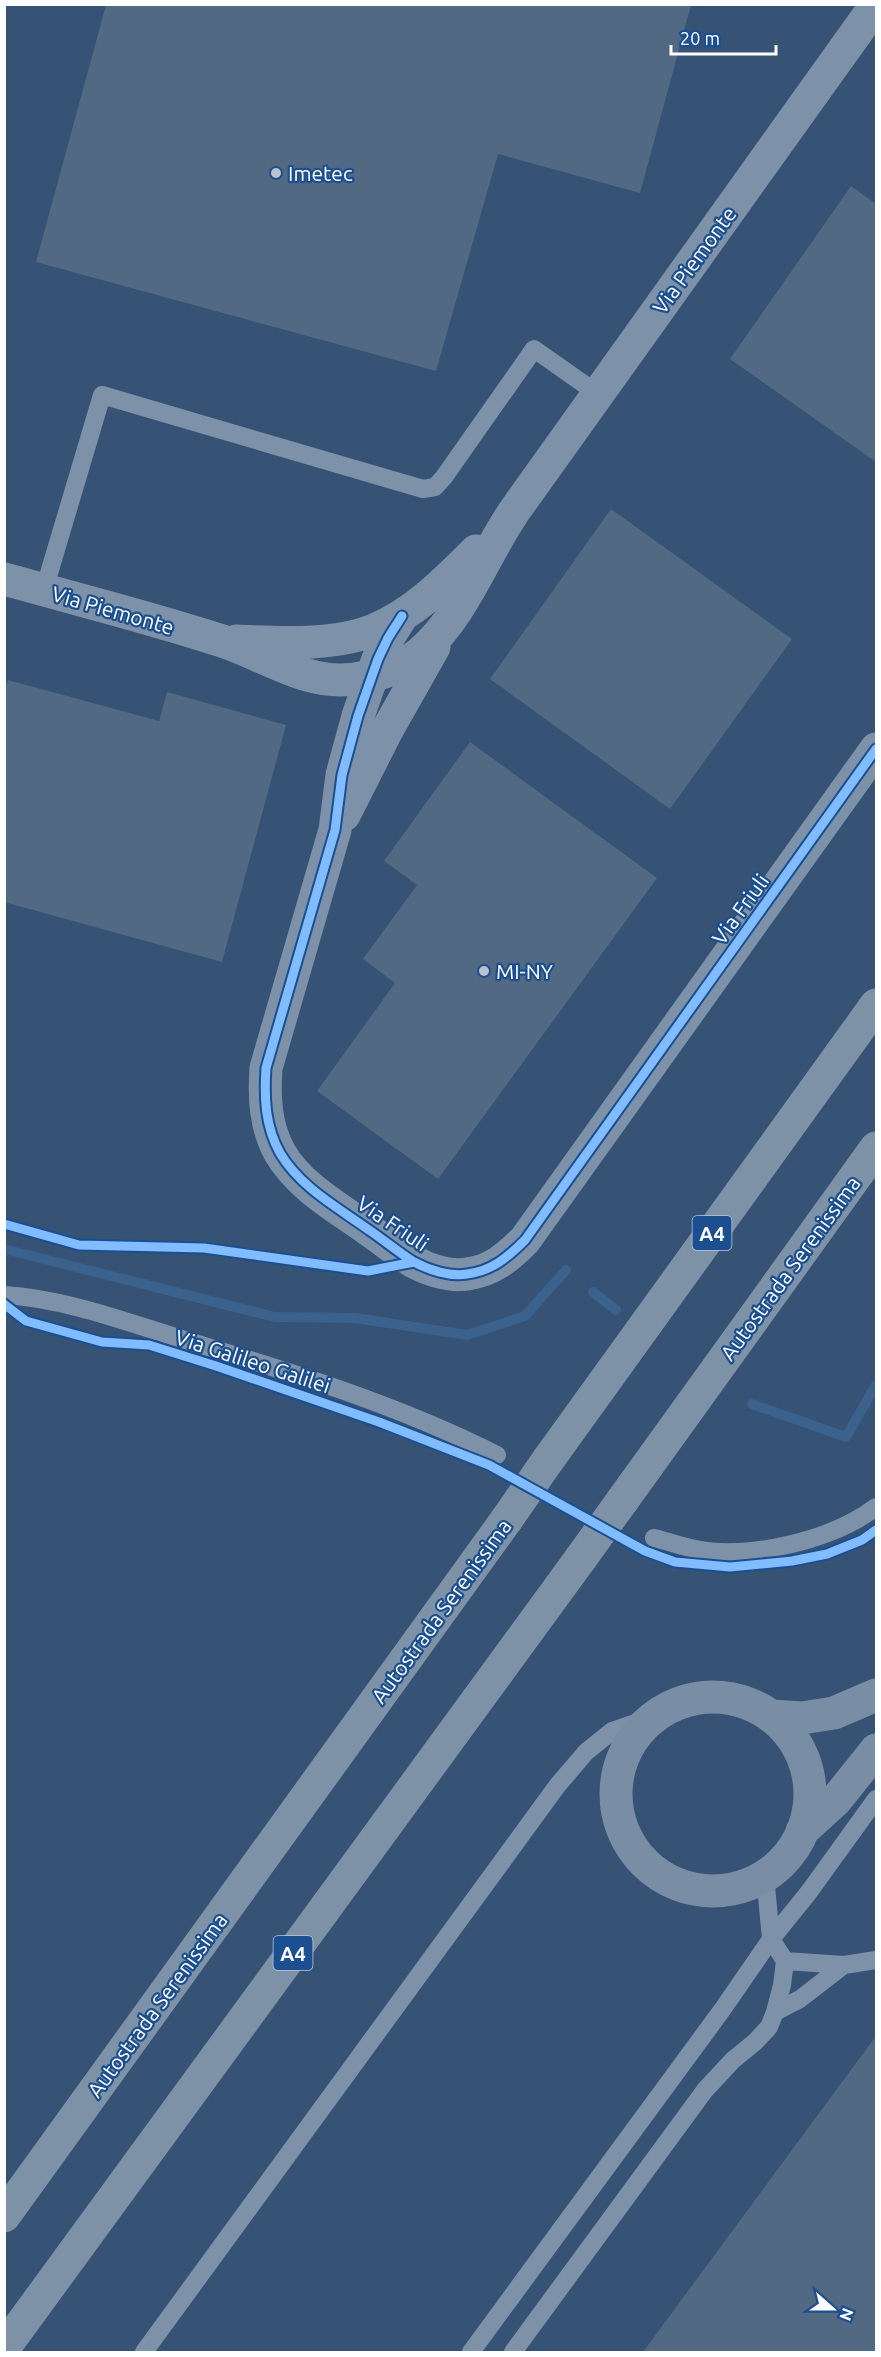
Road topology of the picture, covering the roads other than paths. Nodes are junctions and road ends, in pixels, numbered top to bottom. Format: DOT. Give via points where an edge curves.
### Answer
graph roads {
  1 [pos="876,5"];
  2 [pos="598,394"];
  3 [pos="511,515"];
  4 [pos="4,579"];
  5 [pos="44,590"];
  6 [pos="402,616"];
  7 [pos="452,618"];
  8 [pos="222,641"];
  9 [pos="372,675"];
  10 [pos="876,749"];
  11 [pos="335,830"];
  12 [pos="876,1005"];
  13 [pos="876,1148"];
  14 [pos="4,1296"];
  15 [pos="496,1455"];
  16 [pos="876,1506"];
  17 [pos="654,1538"];
  18 [pos="876,1695"];
  19 [pos="772,1716"];
  20 [pos="653,1717"];
  21 [pos="876,1750"];
  22 [pos="876,1799"];
  23 [pos="802,1831"];
  24 [pos="765,1875"];
  25 [pos="771,1939"];
  26 [pos="876,1960"];
  27 [pos="785,1961"];
  28 [pos="844,1965"];
  29 [pos="775,2012"];
  30 [pos="4,2216"];
  31 [pos="4,2348"];
  32 [pos="144,2352"];
  33 [pos="471,2352"];
  34 [pos="513,2352"];
  1 -- 2 [label="street, Via Piemonte"];
  2 -- 3 [label="street, Via Piemonte"];
  2 -- 5 [label="lane" via="534,349 444,477 435,487 423,489 102,394"];
  3 -- 6 [label="street, Via Piemonte" via="443,584"];
  3 -- 7 [label="street, Via Piemonte"];
  4 -- 5 [label="street, Via Piemonte"];
  5 -- 8 [label="street, Via Piemonte"];
  6 -- 8 [label="street, Via Piemonte" via="373,631 329,640"];
  6 -- 9 [label="street, Via Friuli"];
  7 -- 9 [label="street, Via Piemonte" via="421,652 400,666"];
  7 -- 11 [label="street, Via Friuli"];
  8 -- 9 [label="street, Via Piemonte" via="282,668 319,677 350,680"];
  9 -- 11 [label="street, Via Friuli" via="342,775"];
  10 -- 11 [label="street, Via Friuli" via="525,1240 486,1270 465,1275 438,1272 414,1262 311,1189 279,1151 268,1124 266,1068"];
  12 -- 30 [label="highway, Autostrada Serenissima / A4, bridge"];
  13 -- 31 [label="highway, Autostrada Serenissima / A4, bridge"];
  14 -- 15 [label="lane, Via Galileo Galilei" via="97,1325 162,1333 288,1371"];
  16 -- 17 [label="lane" via="836,1529 787,1545 742,1552 696,1550"];
  18 -- 19 [label="main road" via="834,1713 802,1718"];
  19 -- 20 [label="main road" via="739,1700 703,1697 677,1704"];
  19 -- 23 [label="main road" via="796,1743 804,1760 810,1796"];
  20 -- 24 [label="main road" via="635,1736 622,1759 616,1793 622,1827 639,1858 667,1880 701,1890 736,1888"];
  20 -- 32 [label="lane" via="612,1731 586,1752 557,1786"];
  21 -- 23 [label="main road" via="836,1800"];
  22 -- 25 [label="lane"];
  23 -- 24 [label="main road" via="783,1861"];
  24 -- 25 [label="lane"];
  25 -- 27 [label="lane"];
  25 -- 33 [label="lane"];
  26 -- 28 [label="lane"];
  27 -- 28 [label="lane"];
  27 -- 29 [label="lane"];
  28 -- 29 [label="lane" via="800,1999"];
  29 -- 34 [label="lane" via="769,2027 705,2090"];
}
